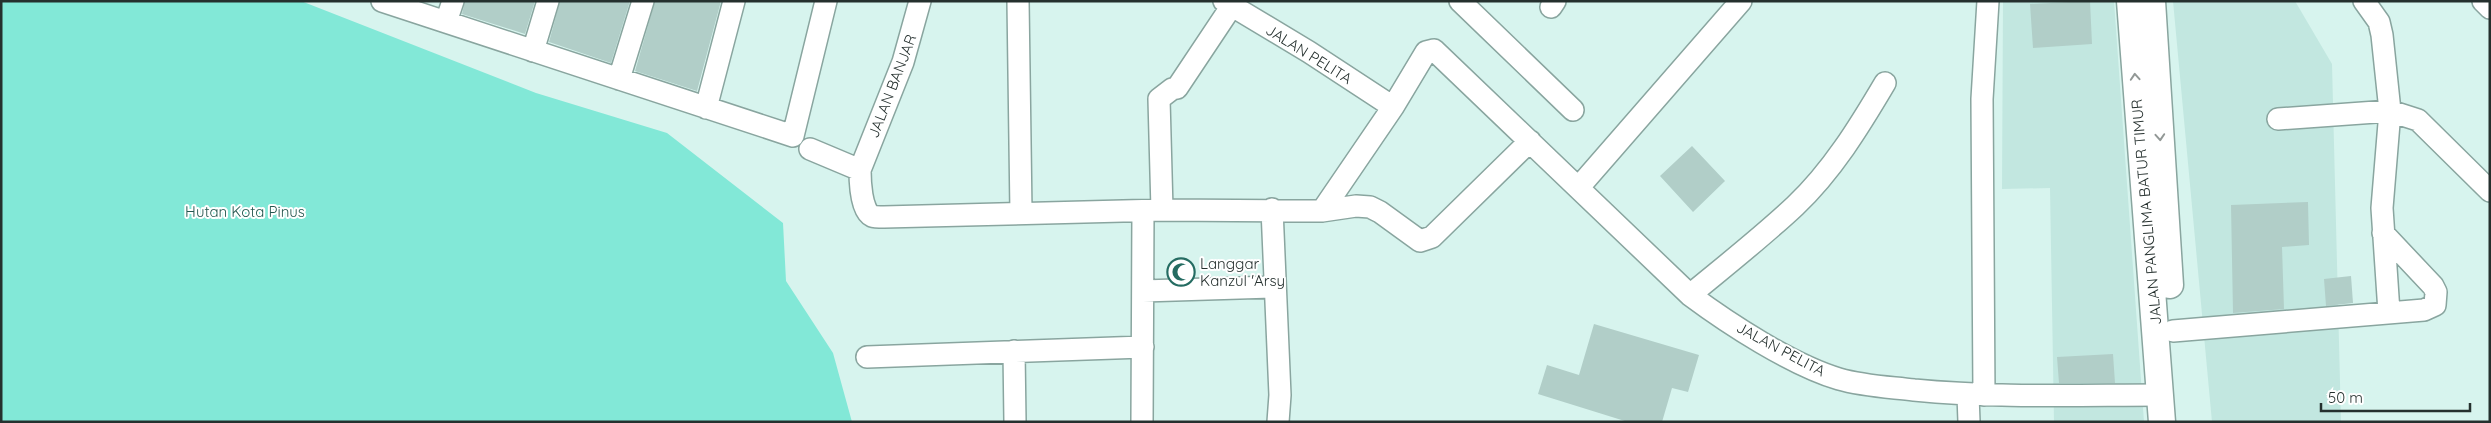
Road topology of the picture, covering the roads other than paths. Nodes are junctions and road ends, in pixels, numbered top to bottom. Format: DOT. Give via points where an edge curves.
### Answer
graph roads {
  1 [pos="382,1"];
  2 [pos="453,1"];
  3 [pos="548,1"];
  4 [pos="643,1"];
  5 [pos="734,1"];
  6 [pos="826,1"];
  7 [pos="920,1"];
  8 [pos="1018,1"];
  9 [pos="1460,1"];
  10 [pos="1741,1"];
  11 [pos="1988,1"];
  12 [pos="2130,1"];
  13 [pos="2152,1"];
  14 [pos="2364,1"];
  15 [pos="2483,1"];
  16 [pos="1230,3"];
  17 [pos="2490,8"];
  18 [pos="446,22"];
  19 [pos="533,51"];
  20 [pos="619,80"];
  21 [pos="1885,83"];
  22 [pos="1393,107"];
  23 [pos="706,108"];
  24 [pos="1573,110"];
  25 [pos="2390,111"];
  26 [pos="2278,119"];
  27 [pos="1530,141"];
  28 [pos="810,149"];
  29 [pos="860,170"];
  30 [pos="1578,187"];
  31 [pos="2490,191"];
  32 [pos="1272,208"];
  33 [pos="1152,210"];
  34 [pos="1322,210"];
  35 [pos="1021,213"];
  36 [pos="2383,233"];
  37 [pos="1275,287"];
  38 [pos="1143,291"];
  39 [pos="1690,295"];
  40 [pos="2389,312"];
  41 [pos="2173,331"];
  42 [pos="1143,347"];
  43 [pos="1014,351"];
  44 [pos="867,356"];
  45 [pos="1976,395"];
  46 [pos="2161,395"];
  47 [pos="1015,422"];
  48 [pos="1142,422"];
  49 [pos="1278,422"];
  50 [pos="1969,422"];
  51 [pos="2162,422"];
  52 [pos="2178,422"];
  1 -- 18 [label="street"];
  2 -- 18 [label="street"];
  3 -- 19 [label="street"];
  4 -- 20 [label="street"];
  5 -- 23 [label="street"];
  6 -- 23 [label="street" via="793,136"];
  7 -- 29 [label="street, JALAN BANJAR" via="905,55"];
  8 -- 35 [label="street"];
  9 -- 24 [label="street"];
  10 -- 30 [label="street"];
  11 -- 45 [label="street" via="1982,99"];
  46 -- 12 [label="main road, JALAN PANGLIMA BATUR TIMUR, one-way"];
  13 -- 41 [label="main road, JALAN PANGLIMA BATUR TIMUR, one-way"];
  14 -- 25 [label="street" via="2379,22 2382,34"];
  15 -- 17 [label="street"];
  16 -- 22 [label="street, JALAN PELITA"];
  16 -- 33 [label="street" via="1177,88 1159,99"];
  18 -- 19 [label="street"];
  19 -- 20 [label="street"];
  20 -- 23 [label="street"];
  21 -- 39 [label="street" via="1857,131 1811,189"];
  22 -- 27 [label="street, JALAN PELITA" via="1426,52 1434,50"];
  22 -- 34 [label="street"];
  25 -- 26 [label="street"];
  25 -- 31 [label="street" via="2418,120"];
  25 -- 36 [label="street" via="2383,189"];
  27 -- 30 [label="street, JALAN PELITA"];
  27 -- 34 [label="street" via="1432,237 1420,241 1370,207"];
  28 -- 29 [label="street"];
  29 -- 35 [label="street" via="860,187 866,210 871,216"];
  30 -- 39 [label="street, JALAN PELITA"];
  32 -- 33 [label="street"];
  32 -- 34 [label="street"];
  32 -- 37 [label="street"];
  33 -- 35 [label="street"];
  33 -- 38 [label="street"];
  36 -- 40 [label="street"];
  36 -- 40 [label="street" via="2436,292 2435,304 2431,308"];
  37 -- 38 [label="street"];
  37 -- 49 [label="street" via="1280,395"];
  38 -- 42 [label="street"];
  39 -- 45 [label="street, JALAN PELITA" via="1720,317 1808,367 1839,379 1868,385"];
  40 -- 41 [label="street"];
  41 -- 52 [label="main road, JALAN PANGLIMA BATUR TIMUR"];
  42 -- 43 [label="street"];
  42 -- 48 [label="street"];
  43 -- 44 [label="street"];
  43 -- 47 [label="street"];
  45 -- 46 [label="street, JALAN PELITA"];
  45 -- 50 [label="street"];
  46 -- 51 [label="main road, JALAN PANGLIMA BATUR TIMUR"];
}
